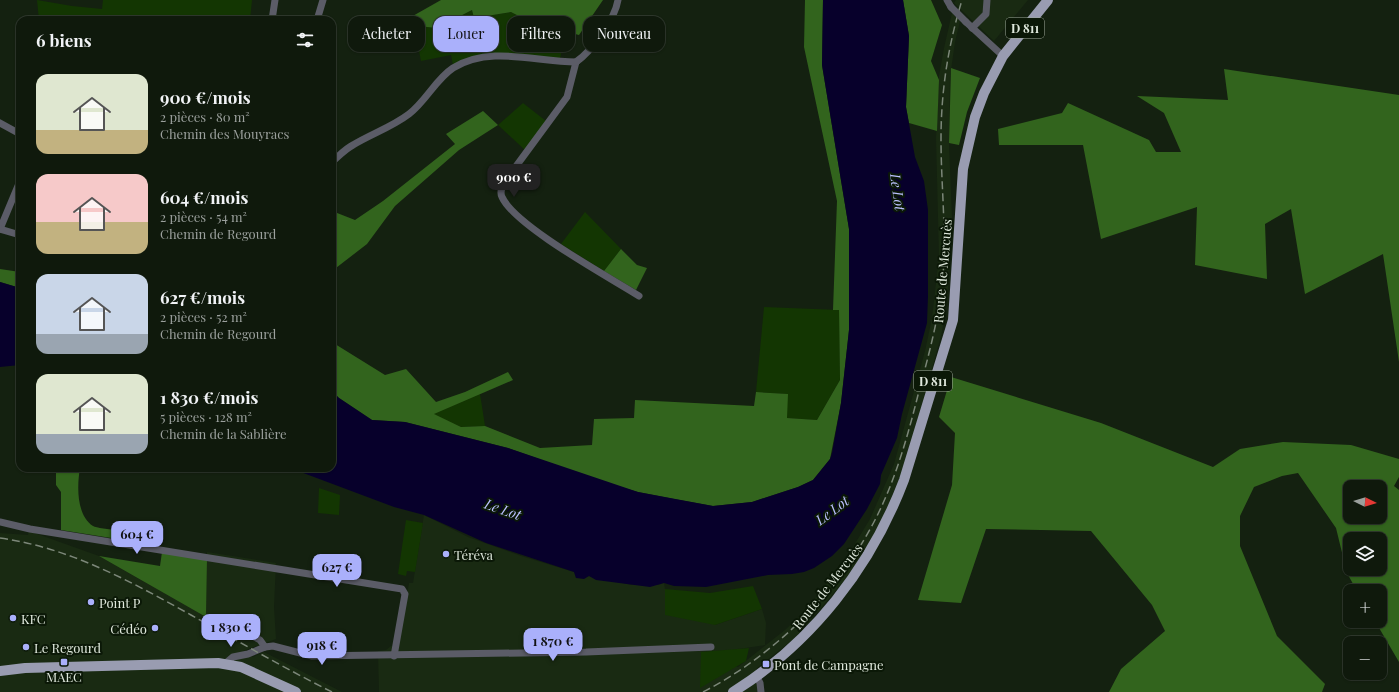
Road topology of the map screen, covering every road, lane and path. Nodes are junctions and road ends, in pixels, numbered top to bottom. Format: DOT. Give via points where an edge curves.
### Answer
graph roads {
  1 [pos="275,0"];
  2 [pos="323,0"];
  3 [pos="618,0"];
  4 [pos="947,0"];
  5 [pos="988,0"];
  6 [pos="1048,0"];
  7 [pos="273,16"];
  8 [pos="319,16"];
  9 [pos="972,28"];
  10 [pos="1003,56"];
  11 [pos="576,62"];
  12 [pos="0,123"];
  13 [pos="16,132"];
  14 [pos="336,159"];
  15 [pos="16,191"];
  16 [pos="0,229"];
  17 [pos="16,234"];
  18 [pos="640,296"];
  19 [pos="0,522"];
  20 [pos="227,622"];
  21 [pos="265,647"];
  22 [pos="711,647"];
  23 [pos="248,654"];
  24 [pos="394,656"];
  25 [pos="226,663"];
  26 [pos="0,665"];
  27 [pos="241,667"];
  28 [pos="25,668"];
  29 [pos="0,671"];
  30 [pos="757,677"];
  31 [pos="296,692"];
  32 [pos="733,692"];
  33 [pos="761,692"];
  1 -- 7 [label="street"];
  2 -- 8 [label="street"];
  3 -- 11 [label="street" via="612,18 592,48"];
  4 -- 9 [label="street, bridge"];
  5 -- 9 [label="street" via="986,14"];
  6 -- 10 [label="main road, Route de Mercuès / D 811"];
  9 -- 10 [label="street"];
  10 -- 30 [label="main road, Route de Mercuès / D 811" via="984,93 969,138 963,169 953,320 904,480 874,547 842,592 810,631"];
  11 -- 14 [label="street" via="501,56 468,62 453,68 409,114 352,145"];
  11 -- 18 [label="street" via="567,97 506,180 501,195 522,220"];
  12 -- 13 [label="street"];
  15 -- 16 [label="street"];
  16 -- 17 [label="street"];
  19 -- 24 [label="street" via="402,589 405,594"];
  20 -- 21 [label="street" via="260,640"];
  21 -- 23 [label="street"];
  21 -- 24 [label="street" via="273,646 312,656"];
  22 -- 24 [label="street"];
  23 -- 25 [label="street"];
  23 -- 27 [label="street"];
  25 -- 27 [label="main road"];
  25 -- 28 [label="main road" via="185,662"];
  26 -- 28 [label="main road"];
  27 -- 31 [label="main road"];
  28 -- 29 [label="main road"];
  30 -- 32 [label="main road, D 811"];
  30 -- 33 [label="street"];
}
